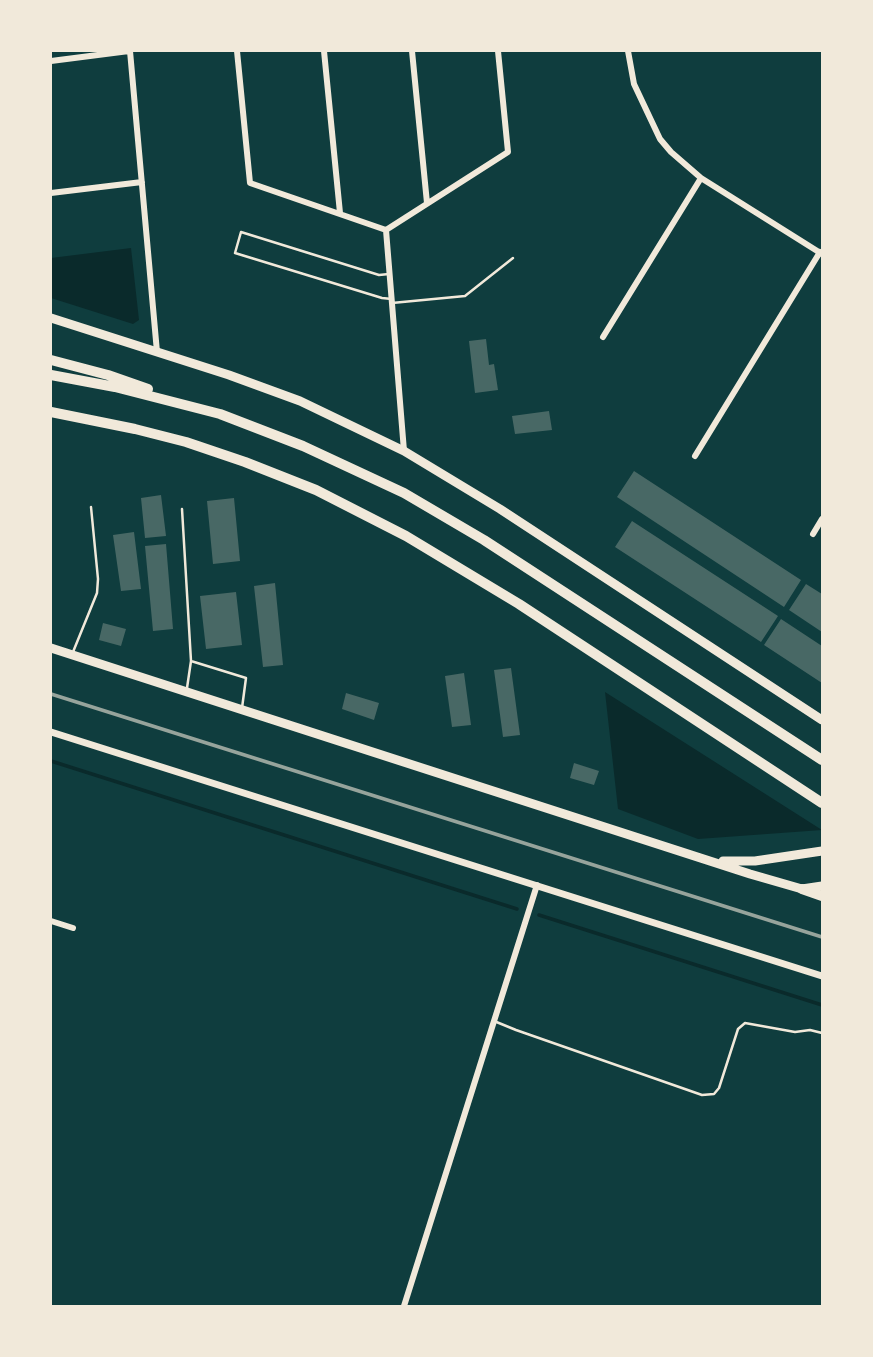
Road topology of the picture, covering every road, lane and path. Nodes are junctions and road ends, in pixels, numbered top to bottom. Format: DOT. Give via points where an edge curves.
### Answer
graph roads {
  1 [pos="129,51"];
  2 [pos="237,51"];
  3 [pos="324,51"];
  4 [pos="412,51"];
  5 [pos="498,51"];
  6 [pos="628,51"];
  7 [pos="51,61"];
  8 [pos="701,178"];
  9 [pos="142,181"];
  10 [pos="51,193"];
  11 [pos="427,203"];
  12 [pos="340,213"];
  13 [pos="386,230"];
  14 [pos="821,253"];
  15 [pos="513,258"];
  16 [pos="390,274"];
  17 [pos="392,301"];
  18 [pos="51,318"];
  19 [pos="603,337"];
  20 [pos="157,352"];
  21 [pos="51,360"];
  22 [pos="51,375"];
  23 [pos="51,412"];
  24 [pos="220,414"];
  25 [pos="404,451"];
  26 [pos="695,456"];
  27 [pos="92,507"];
  28 [pos="182,509"];
  29 [pos="822,519"];
  30 [pos="813,534"];
  31 [pos="51,648"];
  32 [pos="72,655"];
  33 [pos="191,661"];
  34 [pos="187,692"];
  35 [pos="242,709"];
  36 [pos="822,720"];
  37 [pos="51,732"];
  38 [pos="822,760"];
  39 [pos="822,803"];
  40 [pos="822,851"];
  41 [pos="714,861"];
  42 [pos="537,885"];
  43 [pos="822,886"];
  44 [pos="802,890"];
  45 [pos="822,896"];
  46 [pos="51,921"];
  47 [pos="73,928"];
  48 [pos="822,976"];
  49 [pos="494,1021"];
  50 [pos="822,1033"];
  51 [pos="404,1306"];
  1 -- 7 [label="street"];
  1 -- 9 [label="street"];
  2 -- 12 [label="street" via="250,183"];
  3 -- 12 [label="street"];
  4 -- 11 [label="street"];
  5 -- 11 [label="street" via="508,152"];
  6 -- 8 [label="street" via="634,85 660,139"];
  8 -- 14 [label="street"];
  8 -- 19 [label="street"];
  9 -- 10 [label="street"];
  9 -- 20 [label="street"];
  11 -- 13 [label="street"];
  12 -- 13 [label="street"];
  13 -- 16 [label="street"];
  14 -- 26 [label="street"];
  15 -- 17 [label="lane" via="465,296"];
  16 -- 17 [label="street"];
  16 -- 17 [label="lane" via="379,275 241,232 235,253"];
  17 -- 25 [label="street"];
  18 -- 20 [label="main road"];
  20 -- 25 [label="main road" via="300,401"];
  21 -- 24 [label="highway"];
  22 -- 24 [label="highway"];
  23 -- 39 [label="highway" via="186,442 316,490 406,536 519,604"];
  24 -- 38 [label="highway" via="404,493"];
  25 -- 36 [label="main road"];
  27 -- 32 [label="lane" via="97,593"];
  28 -- 33 [label="lane"];
  29 -- 30 [label="street"];
  31 -- 32 [label="main road"];
  32 -- 34 [label="main road"];
  33 -- 34 [label="lane"];
  33 -- 35 [label="lane" via="246,678"];
  34 -- 35 [label="main road"];
  35 -- 41 [label="main road"];
  37 -- 42 [label="street"];
  40 -- 41 [label="main road" via="755,861"];
  41 -- 44 [label="main road"];
  42 -- 48 [label="street"];
  42 -- 49 [label="street"];
  43 -- 44 [label="main road"];
  44 -- 45 [label="highway"];
  46 -- 47 [label="street"];
  49 -- 50 [label="lane" via="702,1095 714,1094 719,1088 738,1029 745,1023"];
  49 -- 51 [label="street"];
}
